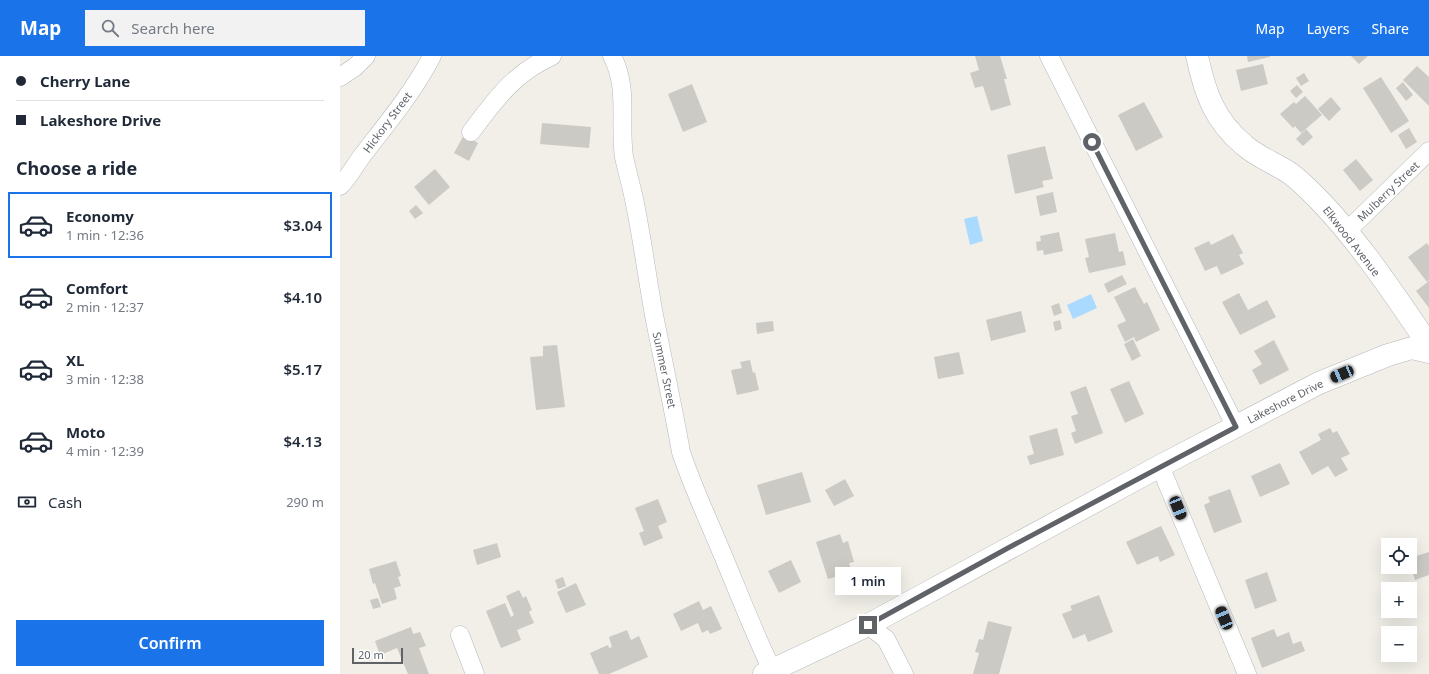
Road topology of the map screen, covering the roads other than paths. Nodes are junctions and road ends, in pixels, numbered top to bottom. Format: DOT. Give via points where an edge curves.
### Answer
graph roads {
  1 [pos="366,56"];
  2 [pos="432,56"];
  3 [pos="552,56"];
  4 [pos="612,56"];
  5 [pos="1049,56"];
  6 [pos="1198,56"];
  7 [pos="340,76"];
  8 [pos="471,132"];
  9 [pos="1429,151"];
  10 [pos="340,186"];
  11 [pos="1347,231"];
  12 [pos="1429,345"];
  13 [pos="1429,352"];
  14 [pos="1236,427"];
  15 [pos="1160,466"];
  16 [pos="868,625"];
  17 [pos="460,635"];
  18 [pos="768,672"];
  19 [pos="475,674"];
  20 [pos="904,674"];
  21 [pos="1247,674"];
  1 -- 7 [label="street" via="355,67"];
  2 -- 10 [label="street, Hickory Street" via="406,99"];
  3 -- 8 [label="street" via="528,69 510,83"];
  4 -- 18 [label="street, Summer Street" via="621,83 624,156 681,452"];
  5 -- 14 [label="street"];
  6 -- 11 [label="street, Elkwood Avenue" via="1210,101 1230,131 1245,146 1290,173"];
  9 -- 11 [label="street, Mulberry Street"];
  11 -- 12 [label="street, Elkwood Avenue"];
  13 -- 14 [label="street, Lakeshore Drive" via="1412,348 1388,355 1319,383"];
  14 -- 15 [label="street, Lakeshore Drive"];
  15 -- 16 [label="street, Lakeshore Drive"];
  15 -- 21 [label="street"];
  16 -- 18 [label="street, Lakeshore Drive"];
  16 -- 20 [label="street" via="886,638"];
  17 -- 19 [label="street"];
}
